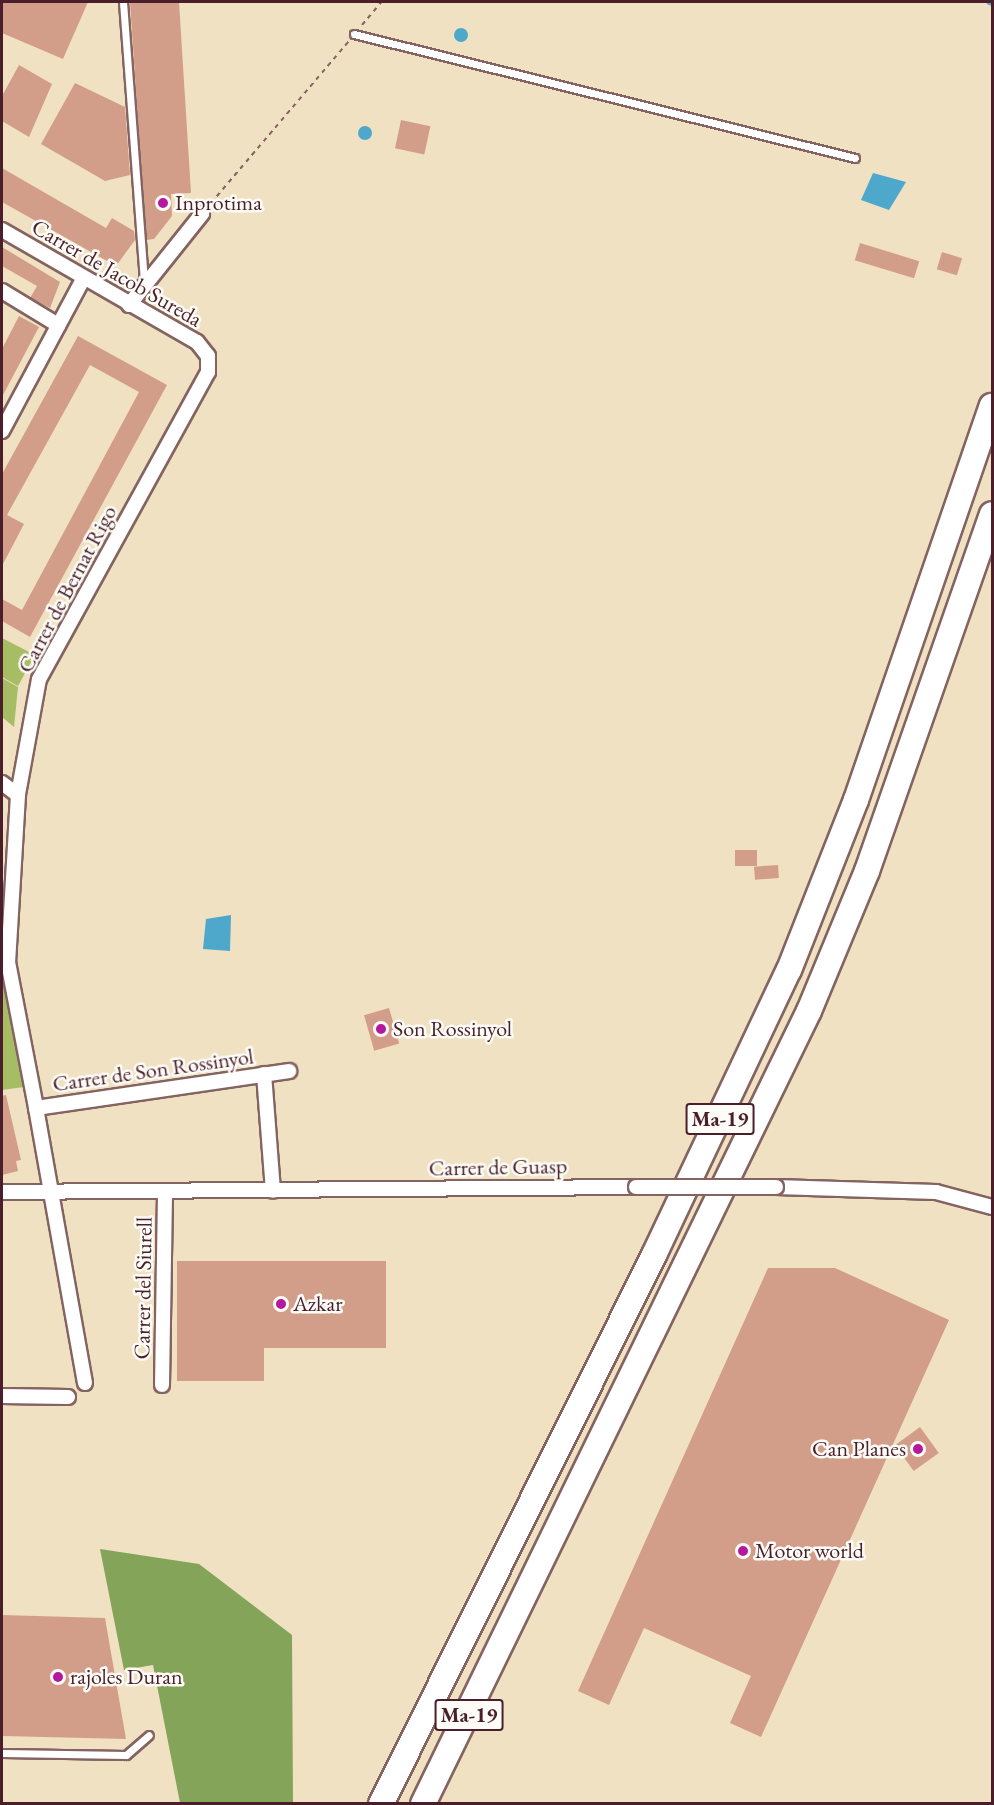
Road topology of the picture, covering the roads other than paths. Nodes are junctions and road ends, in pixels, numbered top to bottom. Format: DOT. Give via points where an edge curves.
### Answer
graph roads {
  1 [pos="123,2"];
  2 [pos="354,34"];
  3 [pos="855,158"];
  4 [pos="202,214"];
  5 [pos="2,230"];
  6 [pos="84,279"];
  7 [pos="144,286"];
  8 [pos="2,291"];
  9 [pos="129,305"];
  10 [pos="58,324"];
  11 [pos="208,356"];
  12 [pos="993,406"];
  13 [pos="2,431"];
  14 [pos="993,514"];
  15 [pos="2,783"];
  16 [pos="18,795"];
  17 [pos="5,963"];
  18 [pos="289,1071"];
  19 [pos="264,1074"];
  20 [pos="36,1108"];
  21 [pos="165,1191"];
  22 [pos="273,1191"];
  23 [pos="2,1192"];
  24 [pos="48,1192"];
  25 [pos="993,1208"];
  26 [pos="85,1383"];
  27 [pos="162,1385"];
  28 [pos="2,1396"];
  29 [pos="68,1397"];
  30 [pos="149,1735"];
  31 [pos="2,1753"];
  32 [pos="381,1803"];
  33 [pos="423,1803"];
  1 -- 7 [label="lane"];
  2 -- 3 [label="lane"];
  4 -- 7 [label="street"];
  5 -- 6 [label="street, Carrer de Jacob Sureda"];
  6 -- 9 [label="street, Carrer de Jacob Sureda"];
  6 -- 10 [label="street"];
  7 -- 9 [label="street"];
  8 -- 10 [label="street"];
  9 -- 11 [label="street, Carrer de Jacob Sureda" via="196,342"];
  10 -- 13 [label="street"];
  11 -- 16 [label="street, Carrer de Bernat Rigo" via="208,372 39,679"];
  12 -- 32 [label="highway, Ma-19" via="846,829 789,970 654,1255"];
  14 -- 33 [label="highway, Ma-19" via="867,871 809,1011"];
  15 -- 16 [label="street"];
  16 -- 17 [label="street, Carrer de Bernat Rigo"];
  17 -- 20 [label="street, Carrer de Bernat Rigo"];
  18 -- 19 [label="street, Carrer de Son Rossinyol"];
  19 -- 20 [label="street, Carrer de Son Rossinyol"];
  19 -- 22 [label="street"];
  20 -- 24 [label="street, Carrer de Son Rossinyol"];
  21 -- 22 [label="street, Carrer de Guasp"];
  21 -- 24 [label="street, Carrer de Guasp"];
  21 -- 27 [label="street, Carrer del Siurell"];
  22 -- 25 [label="street, Carrer de Guasp, bridge" via="776,1187 936,1192"];
  23 -- 24 [label="street, Carrer de Guasp"];
  24 -- 26 [label="street, Carrer de Son Rossinyol"];
  28 -- 29 [label="street"];
  30 -- 31 [label="lane" via="126,1755"];
}
